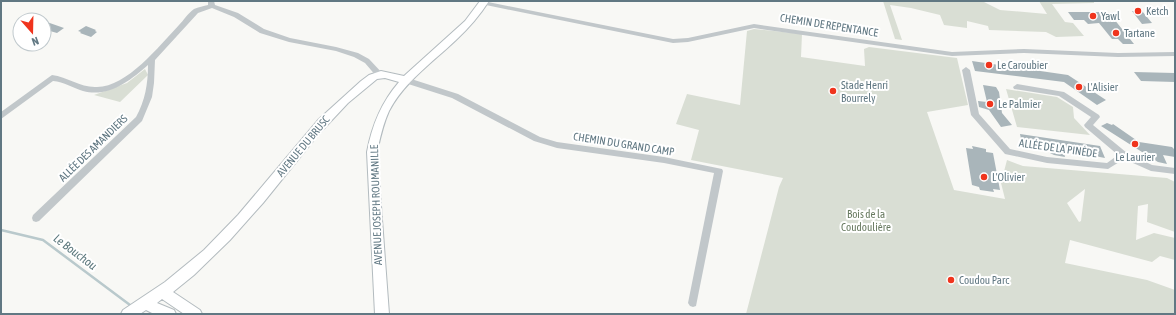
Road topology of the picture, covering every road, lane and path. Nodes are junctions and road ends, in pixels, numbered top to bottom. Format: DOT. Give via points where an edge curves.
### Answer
graph roads {
  1 [pos="484,2"];
  2 [pos="212,3"];
  3 [pos="155,54"];
  4 [pos="1175,54"];
  5 [pos="966,70"];
  6 [pos="380,75"];
  7 [pos="405,80"];
  8 [pos="1017,87"];
  9 [pos="1,116"];
  10 [pos="1124,155"];
  11 [pos="1175,171"];
  12 [pos="36,218"];
  13 [pos="162,292"];
  14 [pos="693,303"];
  15 [pos="146,304"];
  16 [pos="128,314"];
  17 [pos="169,314"];
  18 [pos="195,314"];
  19 [pos="382,314"];
  1 -- 4 [label="street, CHEMIN DE REPENTANCE" via="673,40 688,40 754,26 937,53 965,54 985,51"];
  1 -- 7 [label="street" via="468,23"];
  2 -- 3 [label="street" via="199,7"];
  2 -- 6 [label="street" via="262,31 289,40 356,55 367,61"];
  3 -- 9 [label="street" via="128,79 95,90 52,78"];
  3 -- 12 [label="street, ALLÉE DES AMANDIERS" via="151,59 151,88 140,119"];
  5 -- 10 [label="street, ALLÉE DE LA PINÈDE" via="975,115 1008,152 1047,160 1108,166"];
  6 -- 7 [label="street"];
  6 -- 13 [label="street, AVENUE DU BRUSC" via="373,77 347,98 320,124 239,223 195,266"];
  7 -- 14 [label="street, CHEMIN DU GRAND CAMP" via="455,96 537,139 557,145 664,160 719,171"];
  7 -- 19 [label="street, AVENUE JOSEPH ROUMANILLE" via="395,92 382,117 372,152"];
  8 -- 10 [label="street, ALLÉE DE LA PINÈDE" via="1061,94 1096,117 1088,125"];
  10 -- 11 [label="street, ALLÉE DE LA PINÈDE" via="1150,168"];
  13 -- 15 [label="street, AVENUE DU BRUSC"];
  13 -- 18 [label="street"];
  15 -- 16 [label="street, AVENUE DU BRUSC"];
  15 -- 17 [label="street"];
}
